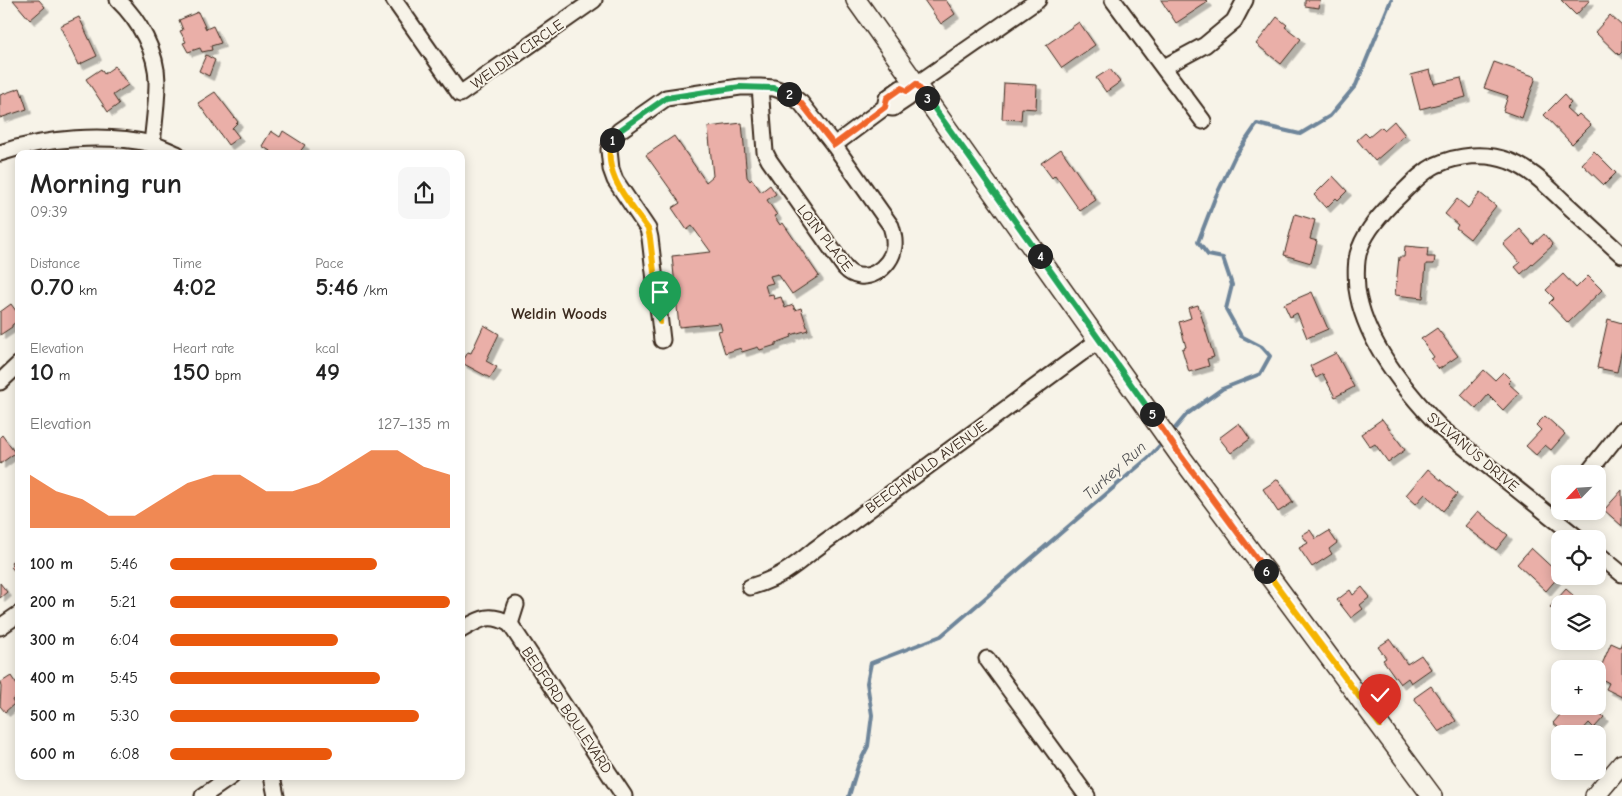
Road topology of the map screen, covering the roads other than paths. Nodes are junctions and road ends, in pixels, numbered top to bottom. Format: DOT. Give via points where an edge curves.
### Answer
graph roads {
  1 [pos="118,0"];
  2 [pos="394,0"];
  3 [pos="594,0"];
  4 [pos="856,0"];
  5 [pos="1038,0"];
  6 [pos="1113,0"];
  7 [pos="1245,0"];
  8 [pos="1164,68"];
  9 [pos="760,87"];
  10 [pos="912,87"];
  11 [pos="1203,121"];
  12 [pos="152,144"];
  13 [pos="834,145"];
  14 [pos="167,150"];
  15 [pos="0,153"];
  16 [pos="1622,255"];
  17 [pos="662,340"];
  18 [pos="1099,340"];
  19 [pos="15,368"];
  20 [pos="0,382"];
  21 [pos="1622,430"];
  22 [pos="1594,465"];
  23 [pos="1551,508"];
  24 [pos="1563,520"];
  25 [pos="1571,530"];
  26 [pos="1606,561"];
  27 [pos="1622,574"];
  28 [pos="750,586"];
  29 [pos="516,605"];
  30 [pos="15,617"];
  31 [pos="510,624"];
  32 [pos="0,627"];
  33 [pos="465,628"];
  34 [pos="987,659"];
  35 [pos="1622,764"];
  36 [pos="226,780"];
  37 [pos="273,780"];
  38 [pos="204,796"];
  39 [pos="276,796"];
  40 [pos="624,796"];
  41 [pos="1087,796"];
  42 [pos="1432,796"];
  43 [pos="1595,796"];
  1 -- 12 [label="street" via="141,28 155,65 157,81"];
  2 -- 3 [label="street, WELDIN CIRCLE" via="460,94"];
  4 -- 10 [label="street"];
  5 -- 10 [label="street"];
  6 -- 8 [label="street"];
  7 -- 8 [label="street" via="1234,21 1206,45"];
  8 -- 11 [label="street"];
  9 -- 13 [label="street, LOIN PLACE" via="788,93 801,103"];
  9 -- 13 [label="street, LOIN PLACE" via="768,160 851,275 868,276 885,265 894,247 894,237 891,226"];
  9 -- 17 [label="street, LOIN PLACE" via="666,98 619,131 612,140 609,158 615,180 648,229"];
  10 -- 13 [label="street" via="908,98 893,108 885,107"];
  10 -- 18 [label="street"];
  12 -- 14 [label="street"];
  12 -- 15 [label="street" via="115,139 49,140"];
  16 -- 23 [label="street, SYLVANUS DRIVE" via="1521,166 1494,156 1455,158 1435,166 1383,212 1360,248 1356,268 1357,290 1363,311 1375,342 1397,377 1442,429"];
  18 -- 28 [label="street, BEECHWOLD AVENUE" via="792,569"];
  18 -- 42 [label="street"];
  19 -- 20 [label="street"];
  21 -- 22 [label="street"];
  24 -- 25 [label="street, SYLVANUS DRIVE"];
  26 -- 27 [label="street"];
  29 -- 31 [label="street"];
  30 -- 32 [label="street"];
  31 -- 33 [label="street" via="491,617"];
  31 -- 40 [label="street, BEDFORD BOULEVARD"];
  34 -- 41 [label="street"];
  35 -- 43 [label="street"];
  36 -- 38 [label="street"];
  37 -- 39 [label="street"];
}
